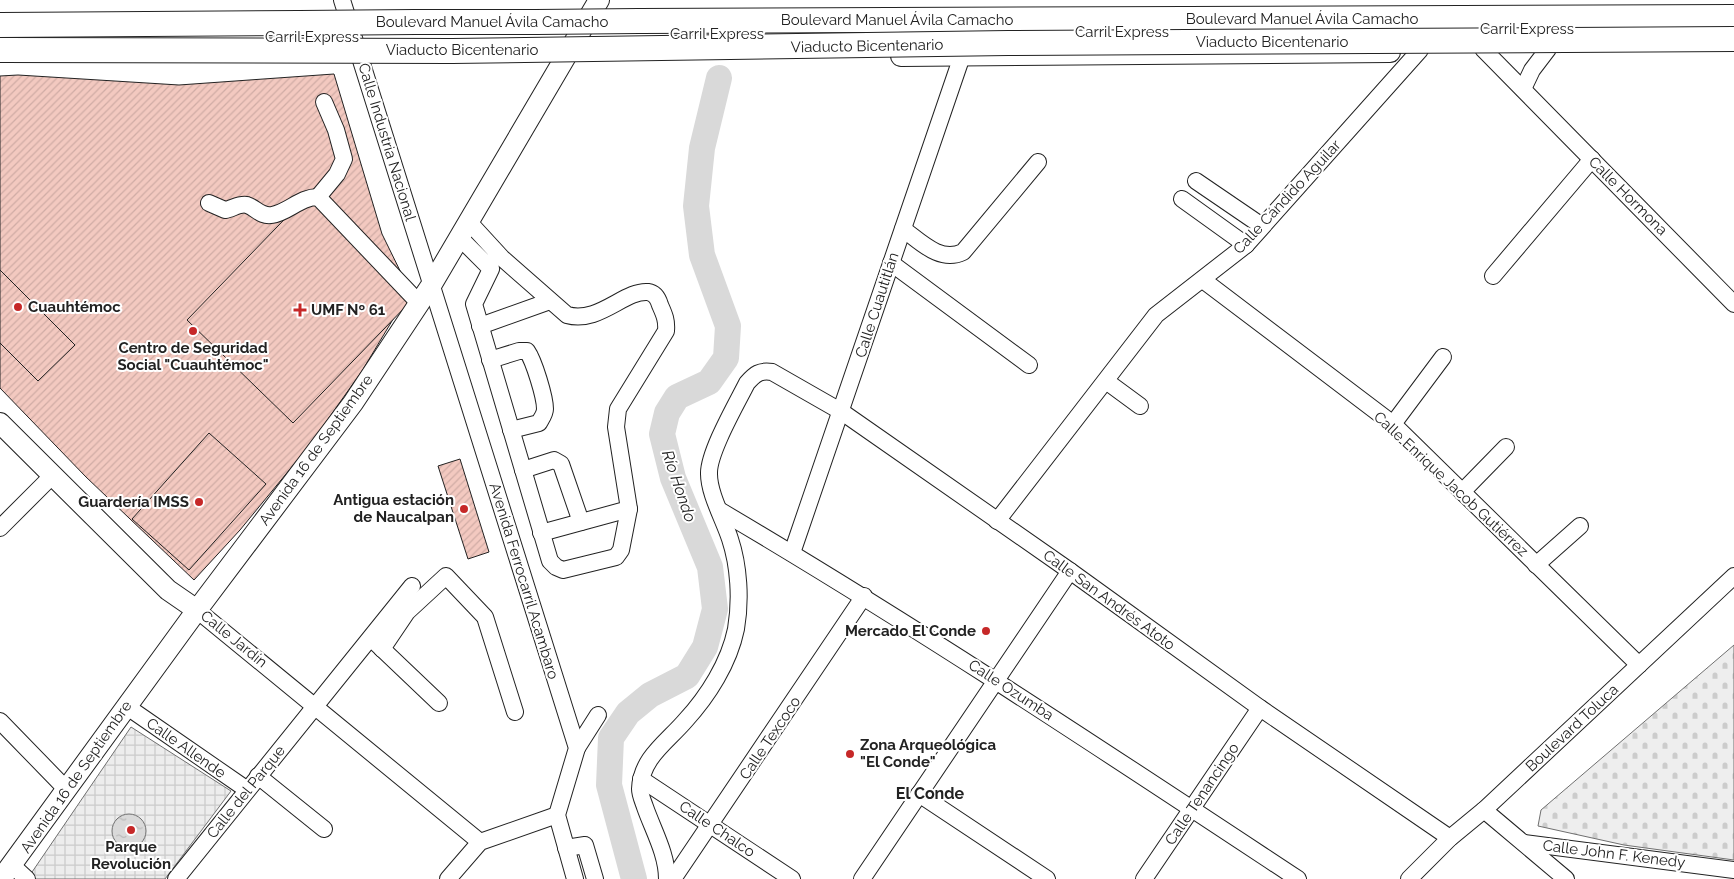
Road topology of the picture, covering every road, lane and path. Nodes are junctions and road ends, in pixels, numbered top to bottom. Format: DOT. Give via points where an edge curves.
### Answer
graph roads {
  1 [pos="342,0"];
  2 [pos="599,0"];
  3 [pos="1734,17"];
  4 [pos="1444,19"];
  5 [pos="855,20"];
  6 [pos="0,25"];
  7 [pos="1734,28"];
  8 [pos="0,38"];
  9 [pos="1734,40"];
  10 [pos="1483,49"];
  11 [pos="1538,49"];
  12 [pos="1734,49"];
  13 [pos="0,50"];
  14 [pos="1420,50"];
  15 [pos="962,56"];
  16 [pos="633,57"];
  17 [pos="757,57"];
  18 [pos="536,58"];
  19 [pos="0,59"];
  20 [pos="312,59"];
  21 [pos="413,59"];
  22 [pos="1523,89"];
  23 [pos="324,102"];
  24 [pos="1592,159"];
  25 [pos="1038,162"];
  26 [pos="1196,181"];
  27 [pos="318,197"];
  28 [pos="1182,199"];
  29 [pos="209,203"];
  30 [pos="1262,226"];
  31 [pos="464,229"];
  32 [pos="903,229"];
  33 [pos="1246,245"];
  34 [pos="496,263"];
  35 [pos="891,263"];
  36 [pos="1494,276"];
  37 [pos="1203,280"];
  38 [pos="432,284"];
  39 [pos="550,301"];
  40 [pos="419,303"];
  41 [pos="1734,304"];
  42 [pos="480,326"];
  43 [pos="1443,357"];
  44 [pos="490,360"];
  45 [pos="1029,365"];
  46 [pos="1106,381"];
  47 [pos="1140,406"];
  48 [pos="842,412"];
  49 [pos="0,424"];
  50 [pos="1393,424"];
  51 [pos="511,430"];
  52 [pos="1506,447"];
  53 [pos="523,470"];
  54 [pos="52,476"];
  55 [pos="1462,492"];
  56 [pos="629,509"];
  57 [pos="719,510"];
  58 [pos="997,521"];
  59 [pos="581,522"];
  60 [pos="1580,526"];
  61 [pos="0,528"];
  62 [pos="541,533"];
  63 [pos="792,553"];
  64 [pos="1536,565"];
  65 [pos="1070,571"];
  66 [pos="1734,576"];
  67 [pos="412,586"];
  68 [pos="864,596"];
  69 [pos="197,610"];
  70 [pos="376,643"];
  71 [pos="1639,665"];
  72 [pos="997,681"];
  73 [pos="439,703"];
  74 [pos="126,706"];
  75 [pos="316,706"];
  76 [pos="1260,708"];
  77 [pos="515,712"];
  78 [pos="598,715"];
  79 [pos="0,721"];
  80 [pos="577,748"];
  81 [pos="258,776"];
  82 [pos="641,779"];
  83 [pos="66,789"];
  84 [pos="246,790"];
  85 [pos="920,794"];
  86 [pos="1192,809"];
  87 [pos="1484,810"];
  88 [pos="557,815"];
  89 [pos="712,825"];
  90 [pos="324,829"];
  91 [pos="1450,838"];
  92 [pos="480,842"];
  93 [pos="1524,843"];
  94 [pos="566,848"];
  95 [pos="1734,870"];
  96 [pos="14,875"];
  97 [pos="183,877"];
  98 [pos="448,879"];
  99 [pos="575,879"];
  100 [pos="595,879"];
  101 [pos="667,879"];
  102 [pos="673,879"];
  103 [pos="792,879"];
  104 [pos="862,879"];
  105 [pos="1047,879"];
  106 [pos="1144,879"];
  107 [pos="1298,879"];
  108 [pos="1409,879"];
  109 [pos="1566,879"];
  1 -- 38 [label="street, Calle Industria Nacional"];
  2 -- 31 [label="main road, Avenida 16 de Septiembre"];
  3 -- 4 [label="highway, Boulevard Manuel Ávila Camacho"];
  4 -- 5 [label="highway, Boulevard Manuel Ávila Camacho"];
  4 -- 11 [label="highway"];
  5 -- 6 [label="highway, Boulevard Manuel Ávila Camacho, bridge"];
  5 -- 17 [label="highway"];
  7 -- 8 [label="highway, Carril Express"];
  9 -- 13 [label="highway, Viaducto Bicentenario, bridge" via="1008,43 452,51"];
  10 -- 11 [label="main road"];
  10 -- 14 [label="main road"];
  10 -- 22 [label="street, Calle Hormona"];
  11 -- 12 [label="main road"];
  11 -- 22 [label="street"];
  14 -- 15 [label="main road" via="1340,54"];
  14 -- 30 [label="street, Calle Cándido Aguilar"];
  15 -- 17 [label="main road"];
  15 -- 32 [label="street, Calle Cuautitlán"];
  16 -- 17 [label="main road"];
  18 -- 21 [label="main road"];
  19 -- 20 [label="main road"];
  22 -- 24 [label="street, Calle Hormona"];
  23 -- 27 [label="street" via="344,159 337,174"];
  24 -- 36 [label="street"];
  24 -- 41 [label="street, Calle Hormona"];
  25 -- 32 [label="street" via="963,252 943,256"];
  26 -- 30 [label="street"];
  27 -- 29 [label="street" via="301,200 272,215 260,214 248,206 225,210"];
  27 -- 40 [label="street"];
  28 -- 33 [label="street"];
  30 -- 33 [label="street, Calle Cándido Aguilar"];
  31 -- 34 [label="street"];
  31 -- 38 [label="main road, Avenida 16 de Septiembre"];
  32 -- 35 [label="street, Calle Cuautitlán"];
  33 -- 37 [label="street, Calle Cándido Aguilar"];
  34 -- 39 [label="street"];
  34 -- 42 [label="street" via="474,304"];
  35 -- 45 [label="street"];
  35 -- 48 [label="street, Calle Cuautitlán"];
  37 -- 46 [label="street, Calle Cándido Aguilar" via="1156,315"];
  37 -- 50 [label="street, Calle Enrique Jacob Gutiérrez"];
  38 -- 40 [label="main road, Avenida 16 de Septiembre"];
  38 -- 80 [label="street, Avenida Ferrocarril Acambaro"];
  39 -- 42 [label="street"];
  39 -- 56 [label="street" via="573,317 602,311 649,292 657,297 667,321 662,340 618,408 616,427"];
  40 -- 69 [label="main road, Avenida 16 de Septiembre" via="353,403"];
  42 -- 44 [label="street"];
  43 -- 50 [label="street"];
  44 -- 51 [label="street"];
  44 -- 51 [label="street" via="518,351 527,352 532,358 545,408 543,417 539,424"];
  46 -- 47 [label="street"];
  46 -- 58 [label="street, Calle Cándido Aguilar"];
  48 -- 57 [label="street, Calle San Andrés Atoto" via="772,372 763,370 754,374 712,457 709,474"];
  48 -- 58 [label="street, Calle San Andrés Atoto"];
  48 -- 63 [label="street, Calle Cuautitlán"];
  49 -- 54 [label="main road, Calle Jardín"];
  50 -- 55 [label="street, Calle Enrique Jacob Gutiérrez"];
  51 -- 53 [label="street"];
  52 -- 55 [label="street"];
  53 -- 59 [label="street" via="554,460 561,464"];
  53 -- 62 [label="street"];
  54 -- 61 [label="street"];
  54 -- 69 [label="main road, Calle Jardín" via="168,590"];
  55 -- 64 [label="street, Calle Enrique Jacob Gutiérrez"];
  56 -- 59 [label="street"];
  56 -- 62 [label="street" via="621,550 616,556 563,570 550,561"];
  57 -- 63 [label="street, Calle Ozumba"];
  57 -- 82 [label="street" via="730,540 739,587 736,630 708,694 654,752"];
  58 -- 65 [label="street, Calle San Andrés Atoto"];
  59 -- 62 [label="street"];
  60 -- 64 [label="street"];
  63 -- 68 [label="street, Calle Ozumba"];
  64 -- 71 [label="street, Calle Enrique Jacob Gutiérrez"];
  65 -- 72 [label="street"];
  65 -- 76 [label="street, Calle San Andrés Atoto"];
  66 -- 71 [label="street, Boulevard Toluca"];
  67 -- 70 [label="street"];
  68 -- 72 [label="street, Calle Ozumba"];
  68 -- 89 [label="street, Calle Texcoco"];
  69 -- 74 [label="main road, Avenida 16 de Septiembre"];
  69 -- 75 [label="street, Calle Jardín"];
  70 -- 73 [label="street"];
  70 -- 75 [label="street, Calle del Parque"];
  70 -- 77 [label="street" via="446,576 485,617"];
  71 -- 87 [label="street, Boulevard Toluca"];
  72 -- 85 [label="street"];
  72 -- 86 [label="street, Calle Ozumba"];
  74 -- 83 [label="main road, Avenida 16 de Septiembre"];
  74 -- 84 [label="street, Calle Allende"];
  75 -- 81 [label="street, Calle del Parque"];
  75 -- 92 [label="street, Calle Jardín"];
  76 -- 86 [label="street, Calle Tenancingo"];
  76 -- 91 [label="street, Calle San Andrés Atoto"];
  78 -- 80 [label="street"];
  79 -- 83 [label="street"];
  80 -- 88 [label="street"];
  81 -- 84 [label="street, Calle del Parque"];
  81 -- 90 [label="street"];
  82 -- 89 [label="street, Calle Chalco"];
  82 -- 101 [label="street" via="640,791 664,856"];
  83 -- 96 [label="main road, Avenida 16 de Septiembre"];
  84 -- 97 [label="street, Calle del Parque"];
  85 -- 104 [label="street"];
  85 -- 105 [label="street"];
  86 -- 106 [label="street, Calle Tenancingo"];
  86 -- 107 [label="street, Calle Ozumba"];
  87 -- 91 [label="street, Boulevard Toluca"];
  87 -- 93 [label="street"];
  88 -- 92 [label="street"];
  88 -- 94 [label="street"];
  89 -- 102 [label="street, Calle Texcoco"];
  89 -- 103 [label="street, Calle Chalco"];
  91 -- 108 [label="street, Boulevard Toluca"];
  92 -- 98 [label="street"];
  93 -- 95 [label="street, Calle John F. Kenedy"];
  93 -- 109 [label="street"];
  94 -- 99 [label="street"];
  94 -- 100 [label="street" via="585,845"];
}
